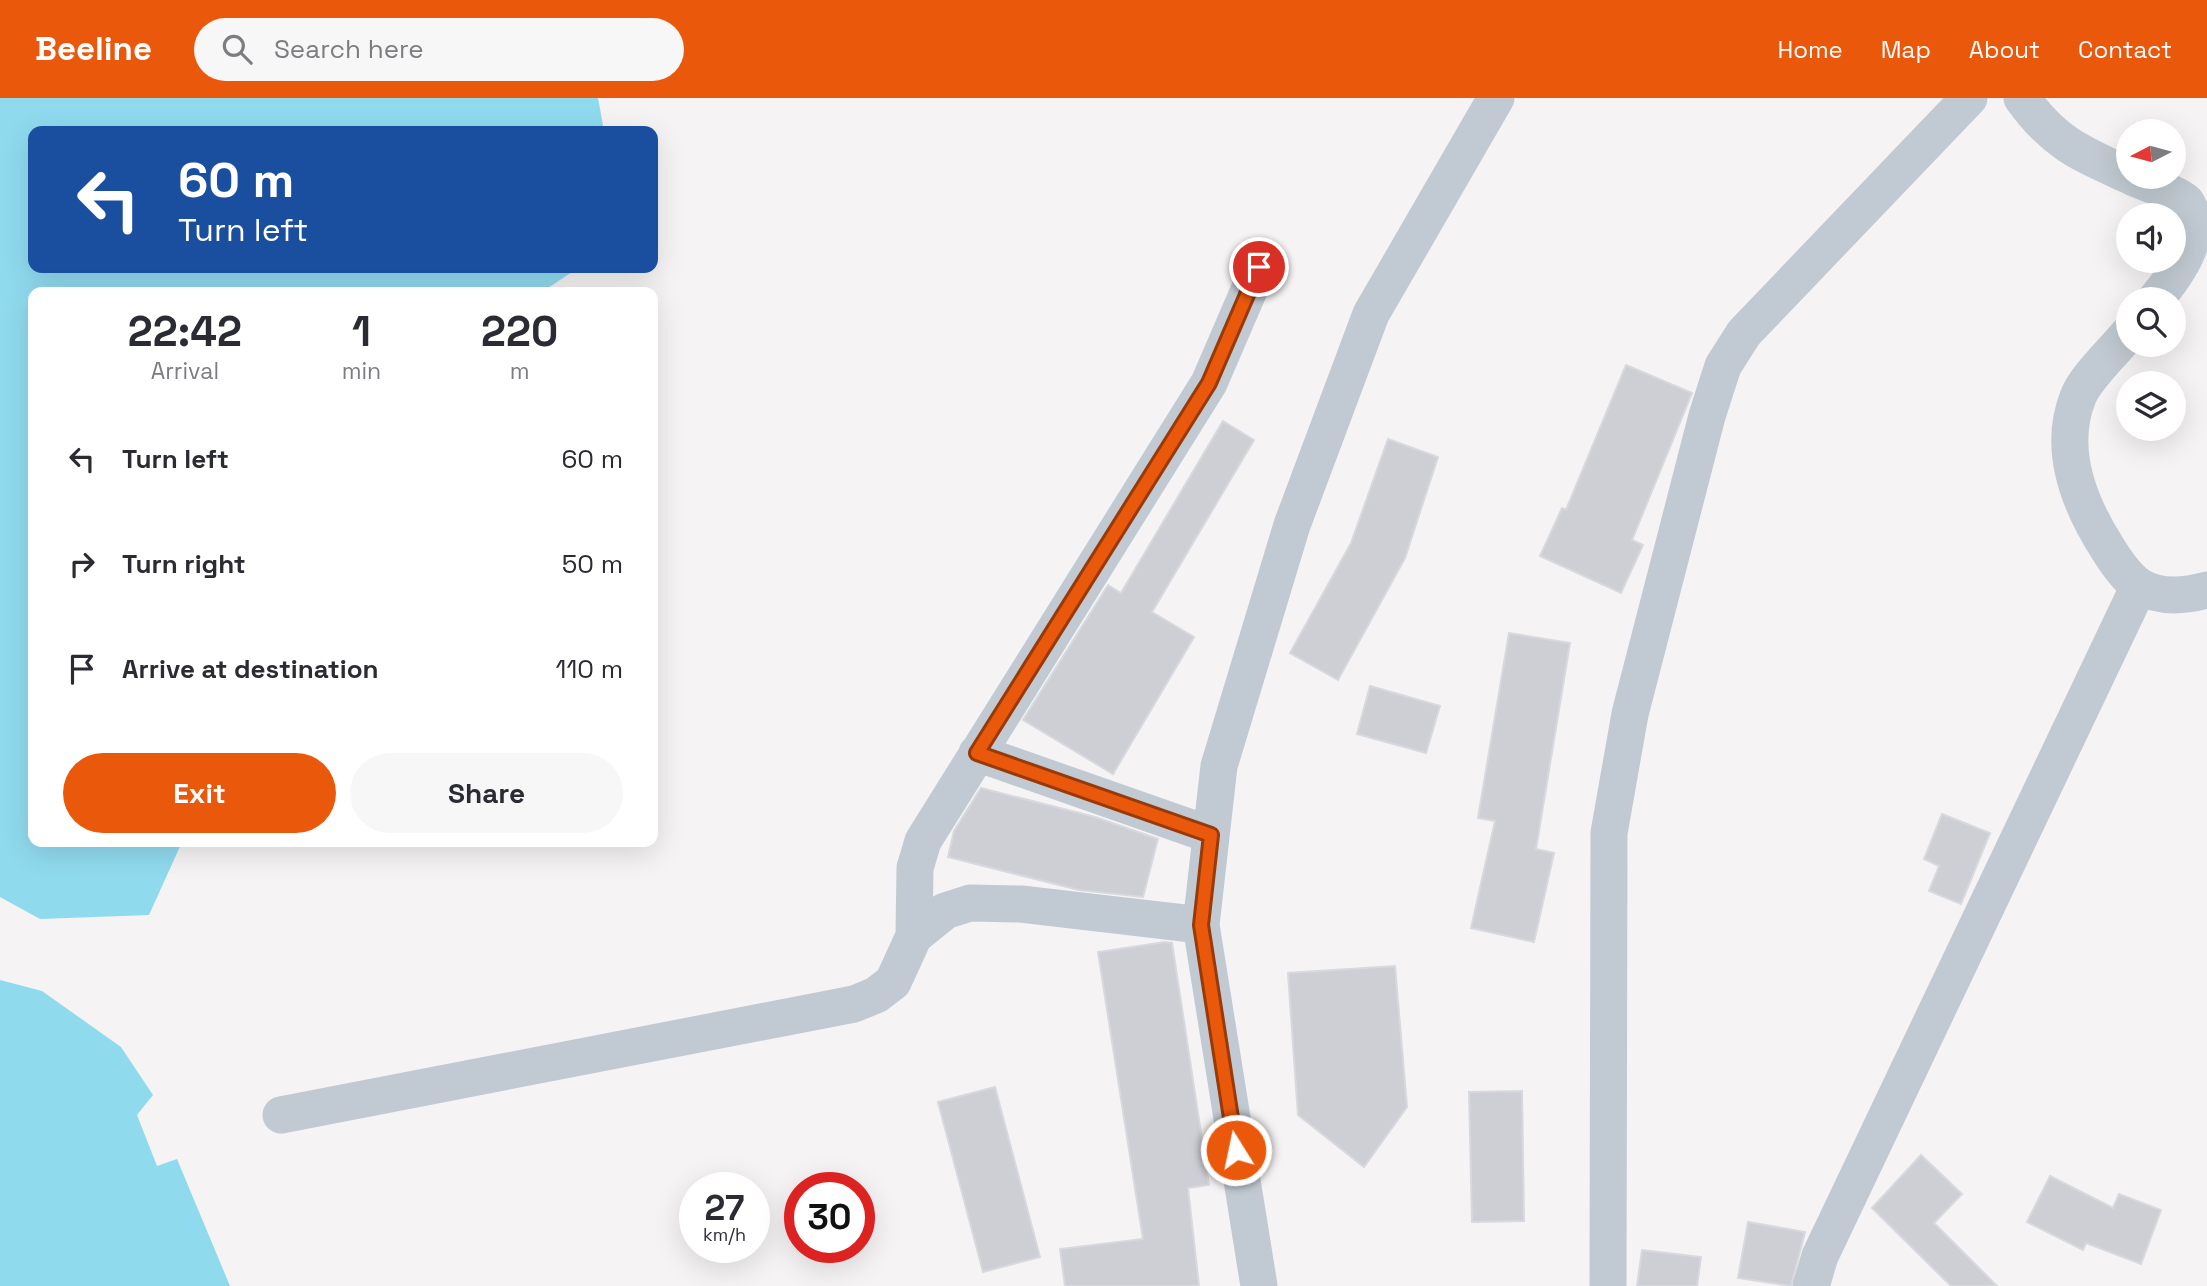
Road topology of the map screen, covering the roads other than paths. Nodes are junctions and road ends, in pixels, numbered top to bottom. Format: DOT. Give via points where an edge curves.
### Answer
graph roads {
  1 [pos="1496,98"];
  2 [pos="1969,98"];
  3 [pos="2022,98"];
  4 [pos="2116,169"];
  5 [pos="2162,189"];
  6 [pos="2196,203"];
  7 [pos="1259,267"];
  8 [pos="2166,287"];
  9 [pos="2116,349"];
  10 [pos="2139,586"];
  11 [pos="2207,590"];
  12 [pos="977,753"];
  13 [pos="1211,835"];
  14 [pos="1201,925"];
  15 [pos="914,936"];
  16 [pos="281,1115"];
  17 [pos="1259,1286"];
  18 [pos="1608,1286"];
  19 [pos="1811,1286"];
  1 -- 13 [label="street" via="1371,314 1292,525 1219,766"];
  2 -- 18 [label="street" via="1744,332 1723,366 1707,416 1630,714 1609,833"];
  3 -- 4 [label="street" via="2066,146"];
  5 -- 6 [label="street"];
  6 -- 8 [label="street" via="2198,236 2192,255"];
  7 -- 12 [label="street" via="1209,383"];
  9 -- 10 [label="street" via="2078,395 2069,435 2072,471 2087,516 2119,567"];
  10 -- 11 [label="street" via="2162,594"];
  10 -- 19 [label="street" via="1820,1256"];
  12 -- 13 [label="street"];
  12 -- 15 [label="street" via="923,841 915,868"];
  13 -- 14 [label="street"];
  14 -- 15 [label="street" via="970,902 945,911"];
  14 -- 17 [label="street"];
  15 -- 16 [label="street" via="893,982 854,1004"];
}
